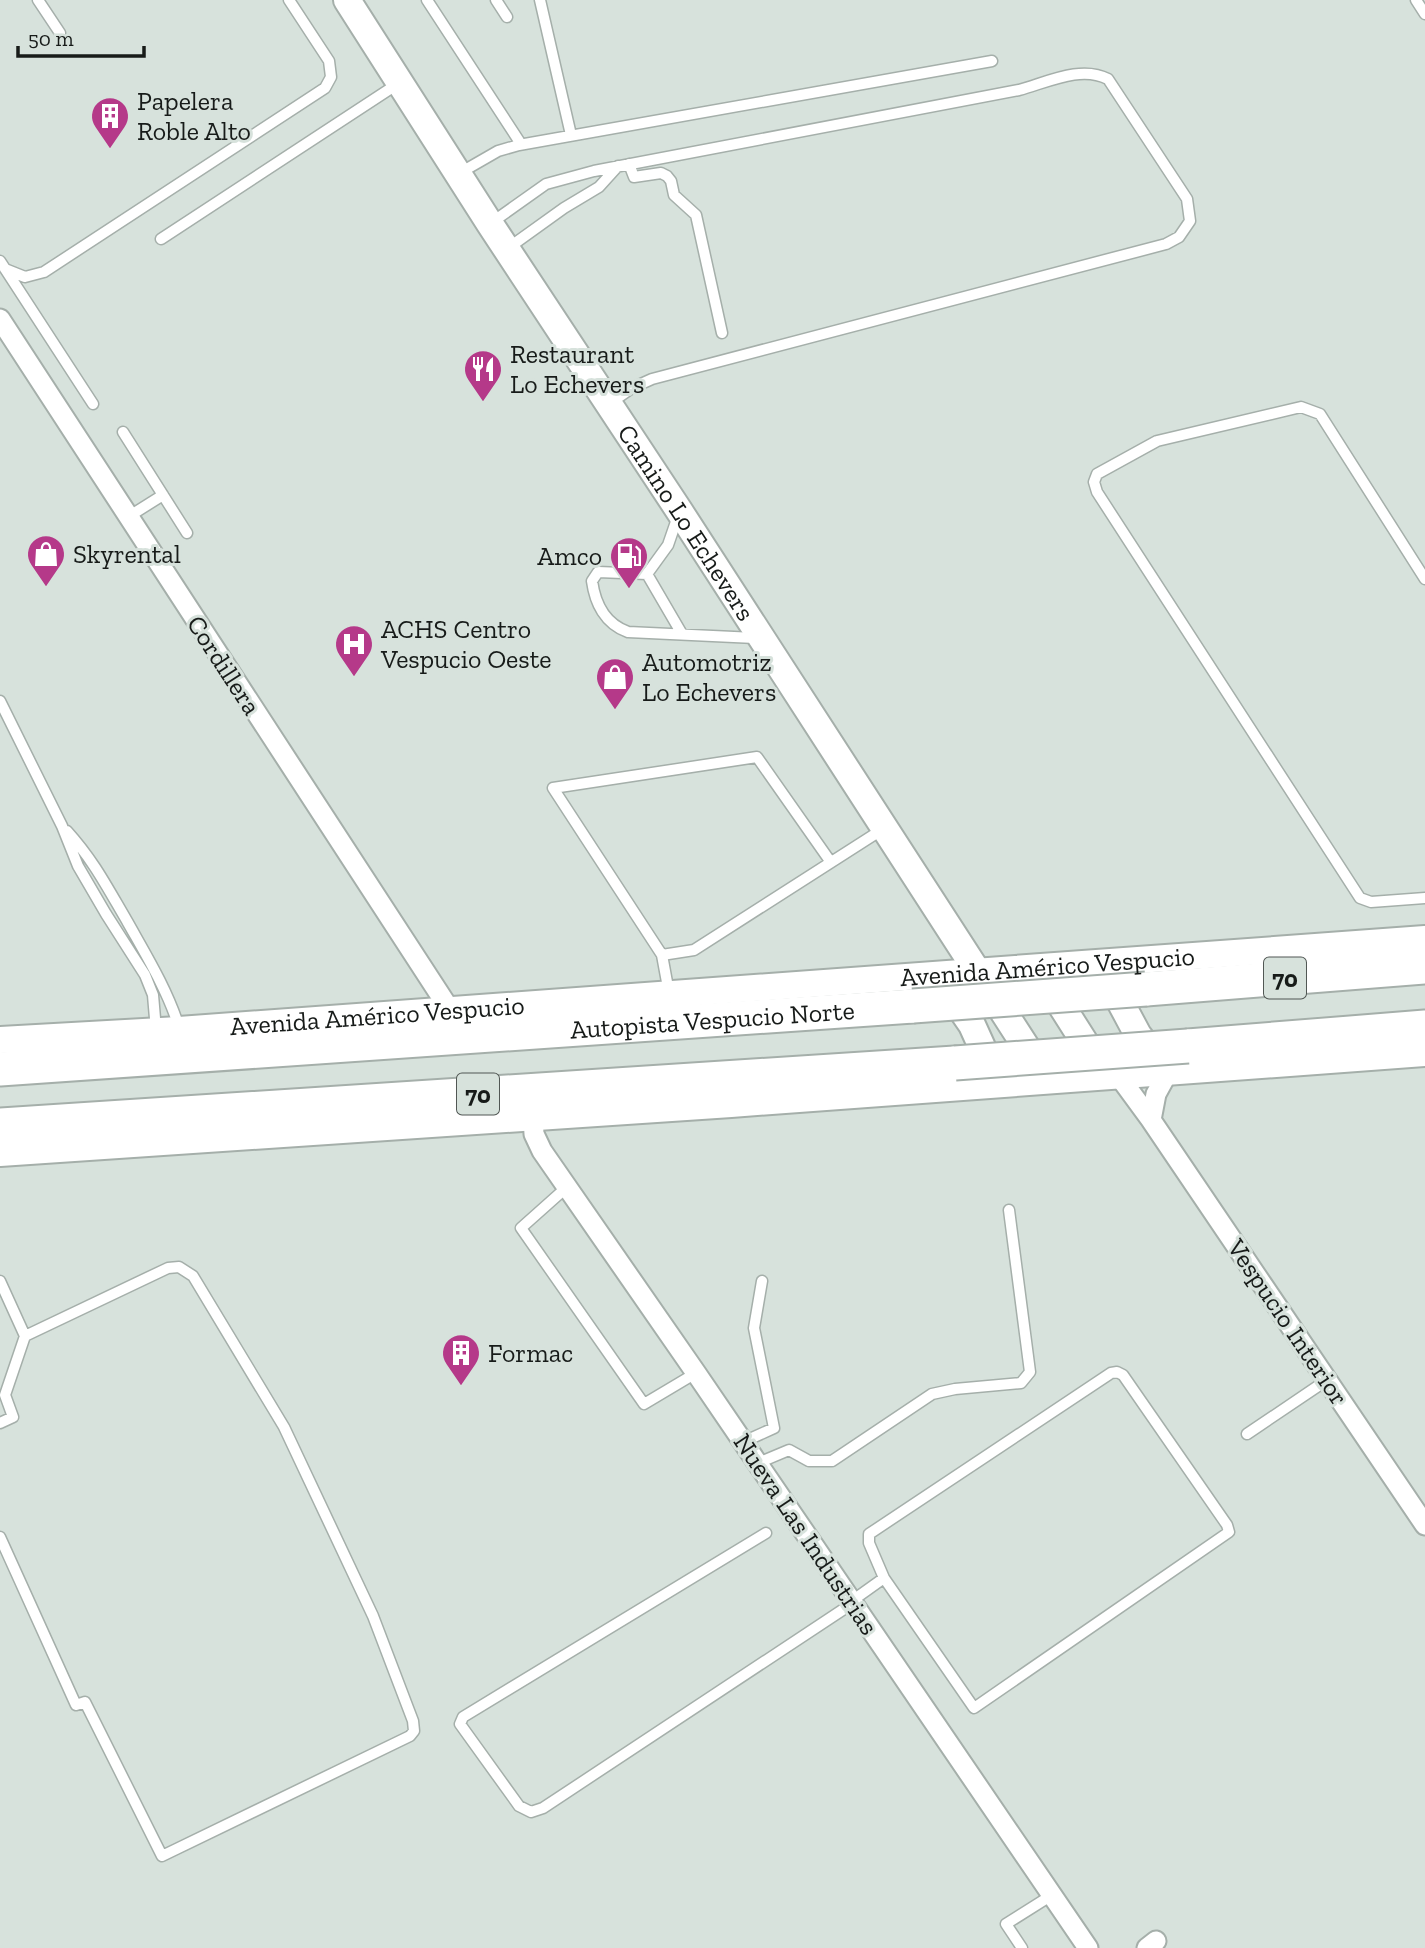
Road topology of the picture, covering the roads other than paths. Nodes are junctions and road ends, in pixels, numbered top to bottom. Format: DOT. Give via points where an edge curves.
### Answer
graph roads {
  1 [pos="38,0"];
  2 [pos="289,0"];
  3 [pos="347,0"];
  4 [pos="427,0"];
  5 [pos="496,0"];
  6 [pos="540,0"];
  7 [pos="1416,0"];
  8 [pos="1425,14"];
  9 [pos="507,17"];
  10 [pos="60,33"];
  11 [pos="992,61"];
  12 [pos="399,83"];
  13 [pos="570,135"];
  14 [pos="519,145"];
  15 [pos="624,165"];
  16 [pos="458,174"];
  17 [pos="490,224"];
  18 [pos="161,239"];
  19 [pos="506,249"];
  20 [pos="2,265"];
  21 [pos="0,320"];
  22 [pos="722,333"];
  23 [pos="93,404"];
  24 [pos="609,404"];
  25 [pos="123,432"];
  26 [pos="163,495"];
  27 [pos="680,512"];
  28 [pos="127,517"];
  29 [pos="187,533"];
  30 [pos="648,574"];
  31 [pos="1425,579"];
  32 [pos="681,634"];
  33 [pos="761,638"];
  34 [pos="0,701"];
  35 [pos="62,826"];
  36 [pos="883,828"];
  37 [pos="831,861"];
  38 [pos="1425,898"];
  39 [pos="947,928"];
  40 [pos="1425,939"];
  41 [pos="662,955"];
  42 [pos="1101,963"];
  43 [pos="1425,967"];
  44 [pos="1037,968"];
  45 [pos="975,971"];
  46 [pos="931,975"];
  47 [pos="669,993"];
  48 [pos="450,1010"];
  49 [pos="1425,1027"];
  50 [pos="168,1030"];
  51 [pos="0,1040"];
  52 [pos="1425,1053"];
  53 [pos="0,1069"];
  54 [pos="1168,1072"];
  55 [pos="1112,1075"];
  56 [pos="1048,1080"];
  57 [pos="998,1084"];
  58 [pos="533,1117"];
  59 [pos="1151,1120"];
  60 [pos="0,1125"];
  61 [pos="0,1153"];
  62 [pos="567,1187"];
  63 [pos="1009,1210"];
  64 [pos="0,1281"];
  65 [pos="762,1281"];
  66 [pos="25,1336"];
  67 [pos="696,1373"];
  68 [pos="1327,1380"];
  69 [pos="0,1423"];
  70 [pos="1247,1434"];
  71 [pos="743,1441"];
  72 [pos="758,1463"];
  73 [pos="1425,1525"];
  74 [pos="766,1533"];
  75 [pos="0,1537"];
  76 [pos="884,1578"];
  77 [pos="853,1604"];
  78 [pos="1052,1895"];
  79 [pos="1022,1948"];
  80 [pos="1088,1948"];
  1 -- 10 [label="lane"];
  2 -- 20 [label="lane" via="329,61 331,77 325,88 44,272 26,277"];
  3 -- 12 [label="main road, Camino Lo Echevers"];
  4 -- 14 [label="lane"];
  5 -- 9 [label="lane"];
  6 -- 13 [label="lane"];
  7 -- 8 [label="lane"];
  11 -- 13 [label="lane"];
  12 -- 16 [label="main road, Camino Lo Echevers"];
  12 -- 18 [label="lane"];
  13 -- 14 [label="lane"];
  14 -- 16 [label="lane" via="498,151"];
  15 -- 17 [label="lane" via="546,184"];
  15 -- 19 [label="lane"];
  15 -- 22 [label="lane" via="634,177 667,176 674,195 696,215"];
  15 -- 24 [label="lane" via="1020,90 1077,73 1097,73 1108,79 1188,199 1190,220 1178,237 1166,244 652,379"];
  16 -- 17 [label="main road, Camino Lo Echevers"];
  17 -- 19 [label="main road, Camino Lo Echevers"];
  19 -- 24 [label="main road, Camino Lo Echevers"];
  20 -- 23 [label="lane"];
  21 -- 28 [label="street, Cordillera"];
  24 -- 27 [label="main road, Camino Lo Echevers"];
  25 -- 26 [label="lane"];
  26 -- 28 [label="lane"];
  26 -- 29 [label="lane"];
  27 -- 30 [label="lane" via="668,545"];
  27 -- 33 [label="main road, Camino Lo Echevers"];
  28 -- 48 [label="street, Cordillera"];
  30 -- 32 [label="lane"];
  30 -- 32 [label="lane" via="598,572 592,581 594,599 618,629"];
  31 -- 38 [label="lane" via="1320,414 1301,407 1157,441 1097,474 1094,482 1360,898 1370,902"];
  32 -- 33 [label="lane"];
  33 -- 36 [label="main road, Camino Lo Echevers"];
  34 -- 35 [label="lane"];
  35 -- 50 [label="lane" via="78,866 145,975"];
  35 -- 50 [label="lane" via="89,855 146,955 167,996"];
  36 -- 37 [label="lane"];
  36 -- 39 [label="main road, Camino Lo Echevers"];
  37 -- 41 [label="lane" via="694,950"];
  37 -- 41 [label="lane" via="757,757 553,788"];
  39 -- 45 [label="main road, Camino Lo Echevers"];
  39 -- 46 [label="main road" via="944,954"];
  40 -- 42 [label="main road, Avenida Américo Vespucio"];
  41 -- 47 [label="lane"];
  42 -- 44 [label="main road, Avenida Américo Vespucio"];
  42 -- 54 [label="main road" via="1123,1011"];
  43 -- 53 [label="highway, Autopista Vespucio Norte / 70, bridge"];
  44 -- 45 [label="main road, Avenida Américo Vespucio"];
  44 -- 55 [label="main road"];
  45 -- 46 [label="main road, Avenida Américo Vespucio"];
  45 -- 56 [label="main road, Camino Lo Echevers"];
  46 -- 47 [label="main road, Avenida Américo Vespucio"];
  46 -- 57 [label="main road" via="948,990 972,1025"];
  47 -- 48 [label="main road, Avenida Américo Vespucio"];
  48 -- 50 [label="main road, Avenida Américo Vespucio"];
  49 -- 60 [label="highway, 70, bridge" via="955,1063"];
  50 -- 51 [label="main road, Avenida Américo Vespucio"];
  52 -- 54 [label="main road"];
  54 -- 55 [label="main road"];
  54 -- 59 [label="street" via="1156,1094"];
  55 -- 56 [label="main road"];
  55 -- 59 [label="street, Vespucio Interior"];
  56 -- 57 [label="main road"];
  57 -- 58 [label="main road"];
  58 -- 61 [label="main road"];
  58 -- 62 [label="street, Nueva Las Industrias" via="537,1143"];
  59 -- 68 [label="street, Vespucio Interior"];
  62 -- 67 [label="street, Nueva Las Industrias"];
  62 -- 67 [label="lane" via="521,1228 643,1404"];
  63 -- 72 [label="lane" via="1030,1372 1021,1383 932,1394 832,1461 809,1461 789,1450"];
  64 -- 66 [label="lane"];
  65 -- 71 [label="lane" via="754,1328 774,1427"];
  66 -- 69 [label="lane" via="5,1395 13,1417"];
  66 -- 75 [label="lane" via="168,1268 179,1267 193,1276 284,1427 373,1616 414,1731 162,1856 85,1702 76,1705"];
  67 -- 71 [label="street, Nueva Las Industrias"];
  68 -- 70 [label="lane"];
  68 -- 73 [label="street, Vespucio Interior"];
  71 -- 72 [label="street, Nueva Las Industrias"];
  72 -- 77 [label="street, Nueva Las Industrias"];
  74 -- 77 [label="lane" via="463,1717 460,1724 519,1807 531,1812 543,1808"];
  76 -- 76 [label="lane" via="869,1534 1117,1372 1227,1525 1228,1532 974,1708"];
  76 -- 77 [label="lane"];
  77 -- 78 [label="street, Nueva Las Industrias"];
  78 -- 79 [label="lane" via="1006,1924"];
  78 -- 80 [label="street, Nueva Las Industrias"];
}
